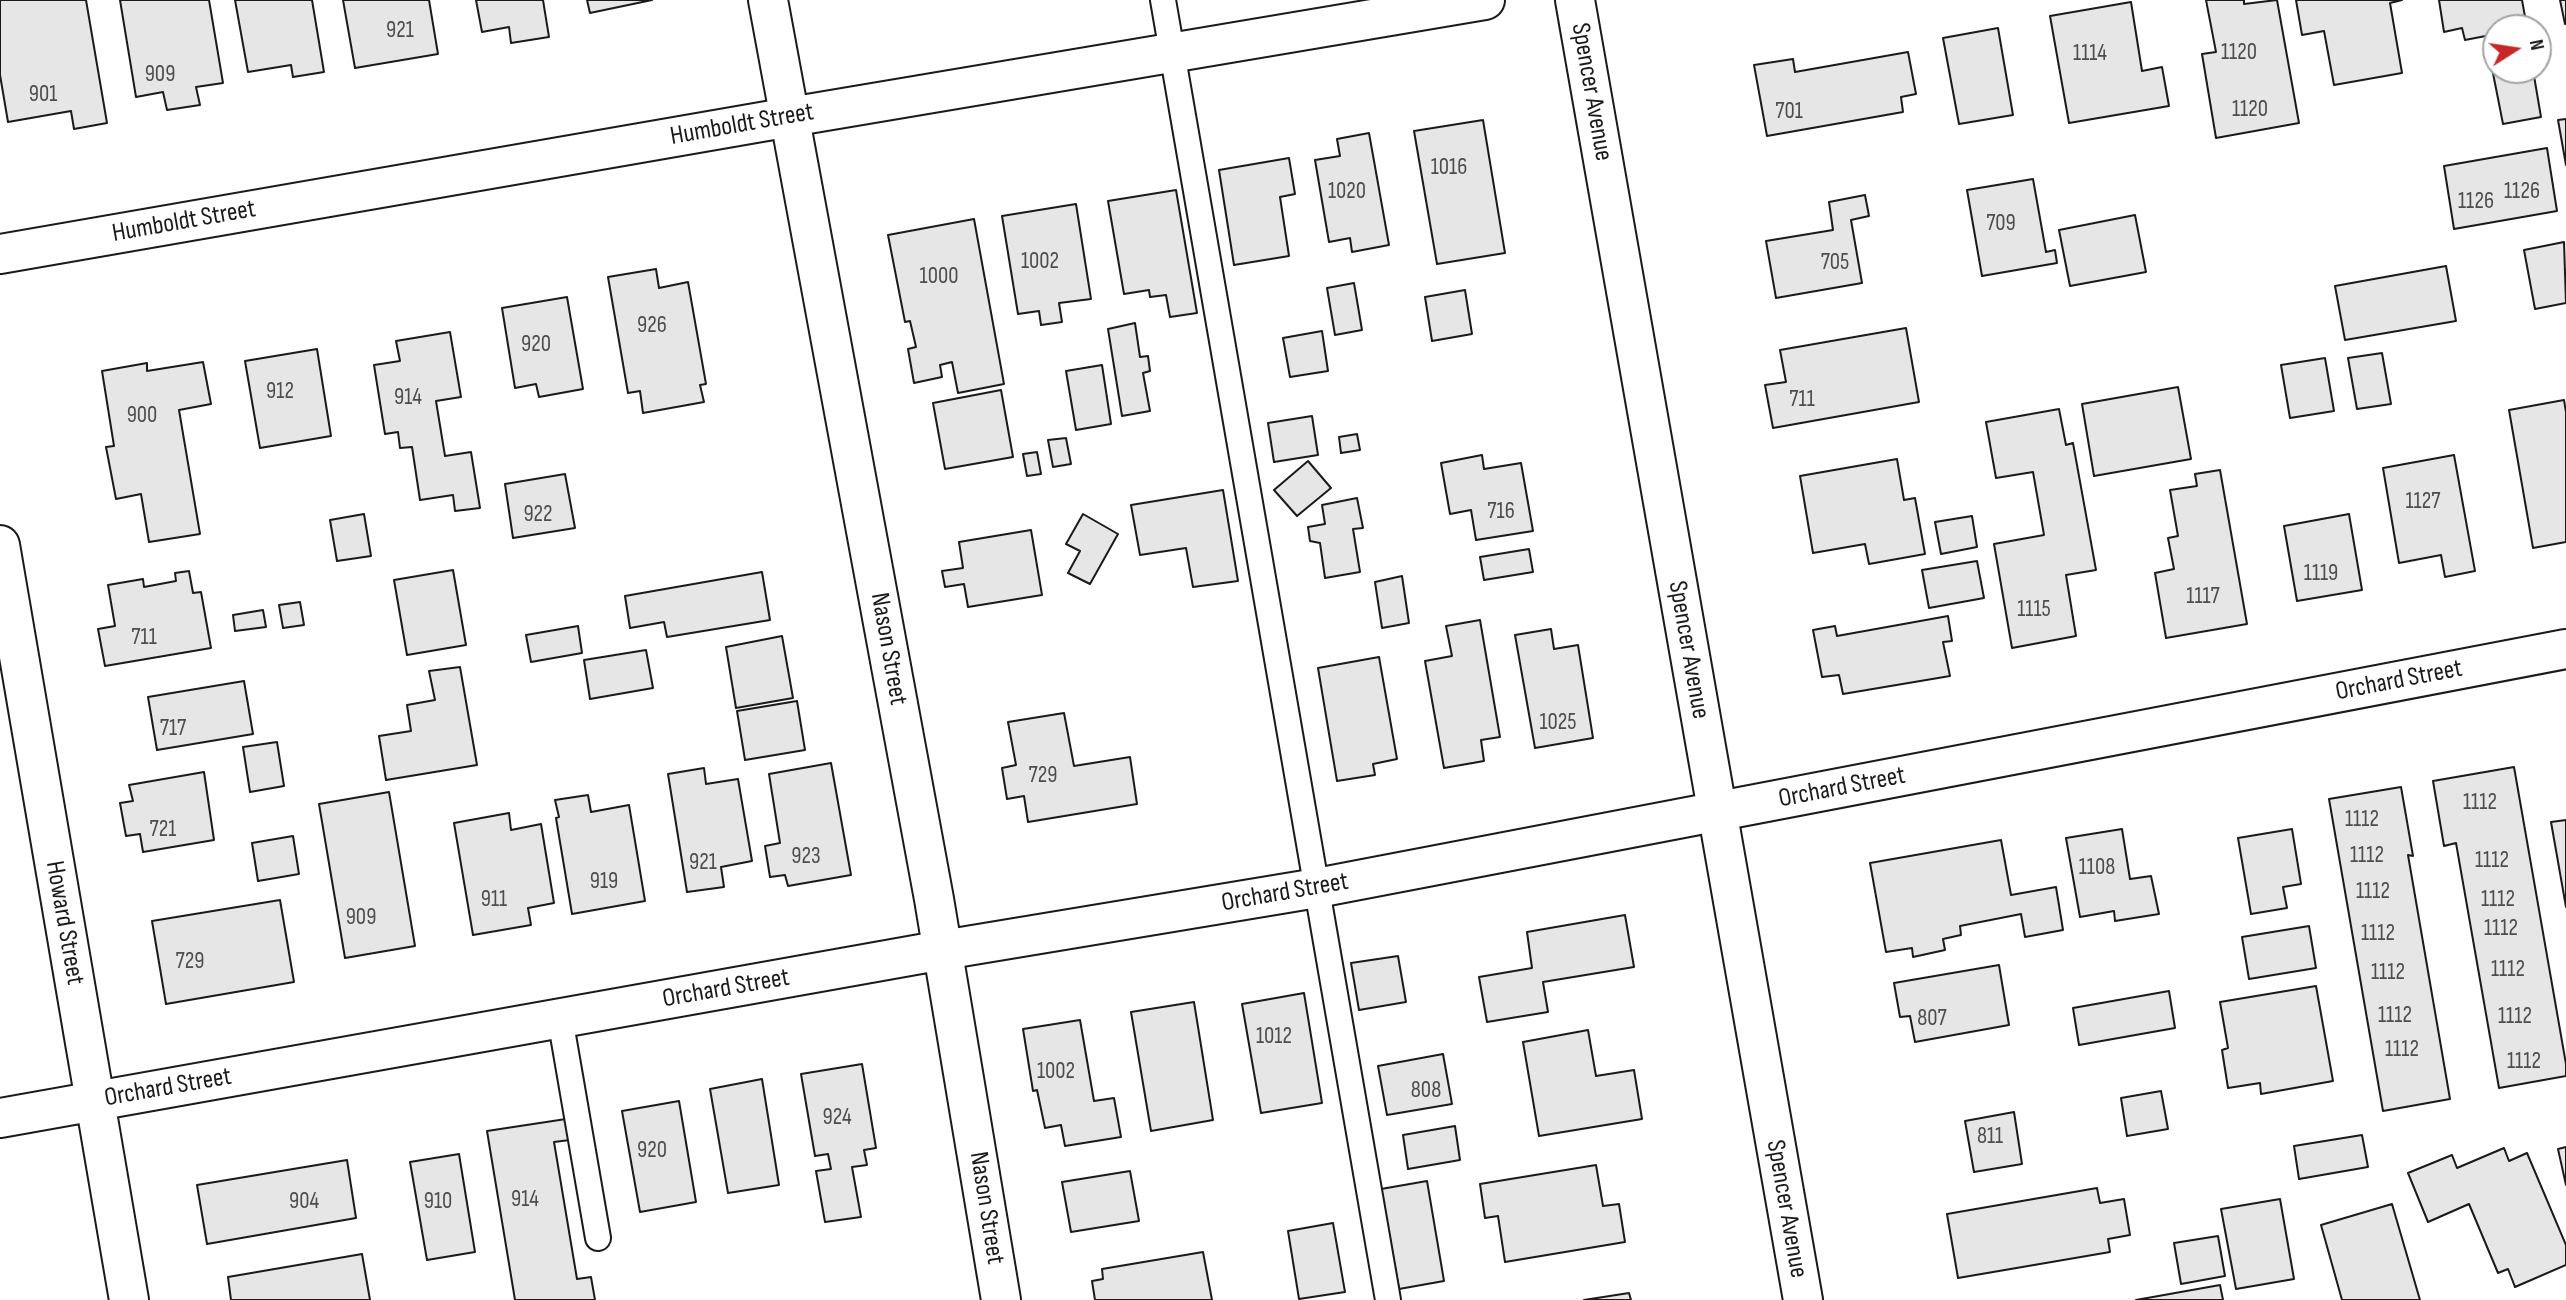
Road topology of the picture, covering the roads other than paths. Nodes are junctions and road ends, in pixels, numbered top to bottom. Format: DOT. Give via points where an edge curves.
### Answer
graph roads {
  1 [pos="768,0"];
  2 [pos="1163,0"];
  3 [pos="1485,0"];
  4 [pos="1575,0"];
  5 [pos="1172,53"];
  6 [pos="790,117"];
  7 [pos="0,254"];
  8 [pos="0,545"];
  9 [pos="2566,649"];
  10 [pos="1717,811"];
  11 [pos="1317,888"];
  12 [pos="943,950"];
  13 [pos="560,1018"];
  14 [pos="94,1100"];
  15 [pos="0,1118"];
  16 [pos="598,1238"];
  17 [pos="129,1300"];
  18 [pos="1001,1300"];
  19 [pos="1388,1300"];
  20 [pos="1803,1300"];
  1 -- 6 [label="street, Nason Street"];
  2 -- 5 [label="lane"];
  3 -- 5 [label="street, Humboldt Street"];
  4 -- 10 [label="street, Spencer Avenue"];
  5 -- 6 [label="street, Humboldt Street"];
  5 -- 11 [label="lane"];
  6 -- 7 [label="street, Humboldt Street"];
  6 -- 12 [label="street, Nason Street"];
  8 -- 14 [label="street, Howard Street"];
  9 -- 10 [label="street, Orchard Street"];
  10 -- 11 [label="street, Orchard Street"];
  10 -- 20 [label="street, Spencer Avenue"];
  11 -- 12 [label="street, Orchard Street"];
  11 -- 19 [label="lane"];
  12 -- 13 [label="street, Orchard Street"];
  12 -- 18 [label="street, Nason Street"];
  13 -- 14 [label="street, Orchard Street"];
  13 -- 16 [label="lane"];
  14 -- 15 [label="street, Orchard Street"];
  14 -- 17 [label="street, Howard Street"];
}
